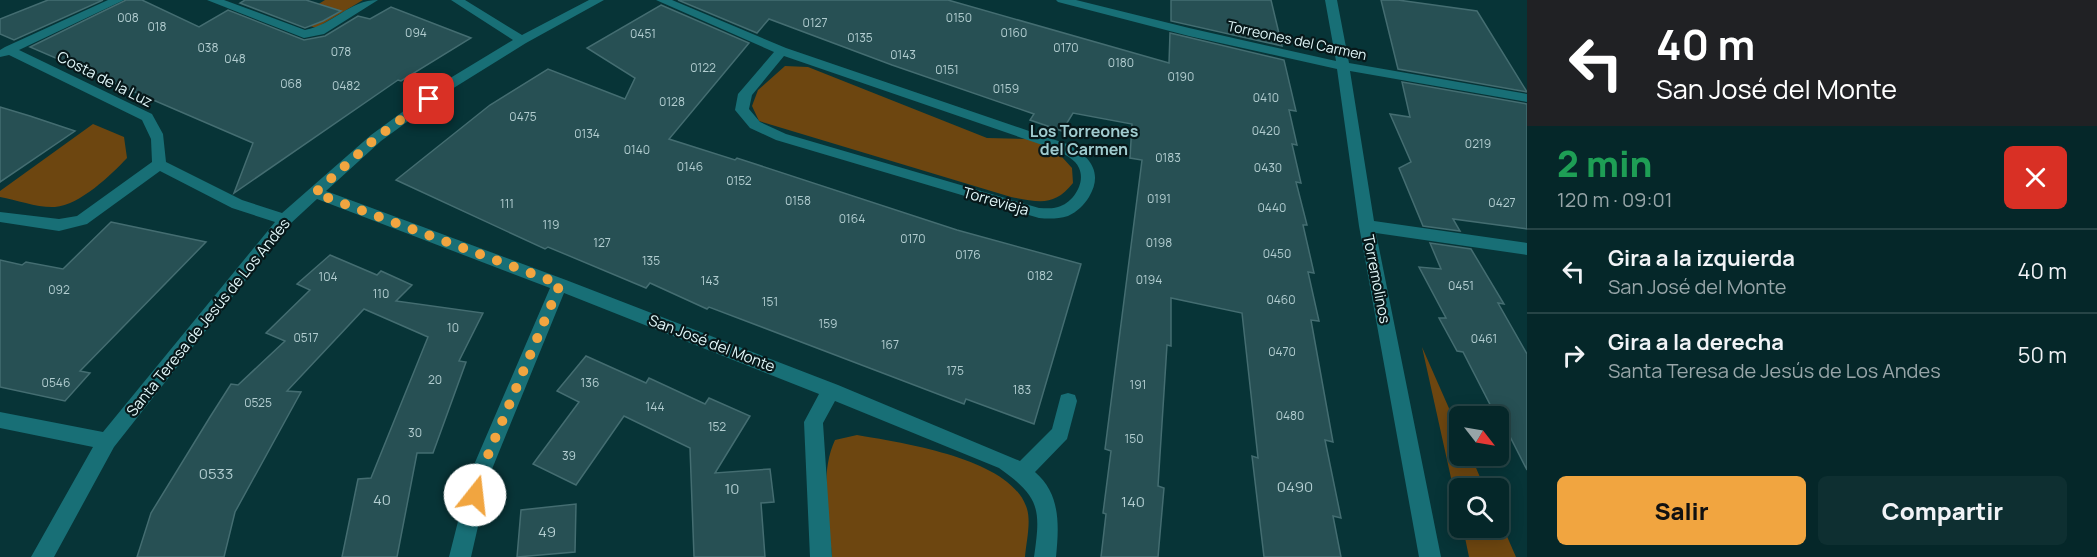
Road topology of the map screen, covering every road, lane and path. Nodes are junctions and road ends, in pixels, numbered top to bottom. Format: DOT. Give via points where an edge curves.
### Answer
graph roads {
  1 [pos="118,0"];
  2 [pos="213,0"];
  3 [pos="372,0"];
  4 [pos="456,0"];
  5 [pos="598,0"];
  6 [pos="662,0"];
  7 [pos="1062,0"];
  8 [pos="1331,0"];
  9 [pos="522,40"];
  10 [pos="782,51"];
  11 [pos="4,52"];
  12 [pos="1343,66"];
  13 [pos="1527,98"];
  14 [pos="159,164"];
  15 [pos="315,193"];
  16 [pos="0,217"];
  17 [pos="285,220"];
  18 [pos="1367,226"];
  19 [pos="1527,249"];
  20 [pos="560,284"];
  21 [pos="831,390"];
  22 [pos="1068,401"];
  23 [pos="0,420"];
  24 [pos="107,441"];
  25 [pos="1022,472"];
  26 [pos="42,557"];
  27 [pos="460,557"];
  28 [pos="821,557"];
  29 [pos="1046,557"];
  30 [pos="1430,557"];
  1 -- 11 [label="street"];
  2 -- 3 [label="street" via="304,34 320,31"];
  4 -- 9 [label="street"];
  5 -- 9 [label="street, Santa Teresa de Jesús de Los Andes"];
  6 -- 10 [label="street, Torrevieja"];
  7 -- 12 [label="street, Torreones del Carmen"];
  8 -- 12 [label="street, Torremolinos"];
  9 -- 15 [label="street, Santa Teresa de Jesús de Los Andes" via="420,105"];
  10 -- 10 [label="street, Torrevieja" via="1066,150 1083,162 1089,175 1086,190 1062,213 1039,213 781,137 755,125 742,110 745,94"];
  11 -- 14 [label="street, Costa de la Luz" via="147,117 157,131"];
  12 -- 13 [label="street, Torreones del Carmen"];
  12 -- 18 [label="street, Torremolinos"];
  14 -- 16 [label="street" via="82,220 59,225"];
  14 -- 17 [label="street" via="237,204"];
  15 -- 17 [label="street, Santa Teresa de Jesús de Los Andes"];
  15 -- 20 [label="street, San José del Monte"];
  17 -- 24 [label="street, Santa Teresa de Jesús de Los Andes"];
  18 -- 19 [label="street"];
  18 -- 30 [label="street, Torremolinos"];
  20 -- 21 [label="street, San José del Monte"];
  20 -- 27 [label="street" via="480,474"];
  21 -- 25 [label="street, San José del Monte"];
  21 -- 28 [label="street" via="813,422"];
  22 -- 25 [label="street" via="1060,433"];
  23 -- 24 [label="street"];
  24 -- 26 [label="street, Santa Teresa de Jesús de Los Andes"];
  25 -- 29 [label="street" via="1046,502 1050,522"];
}
